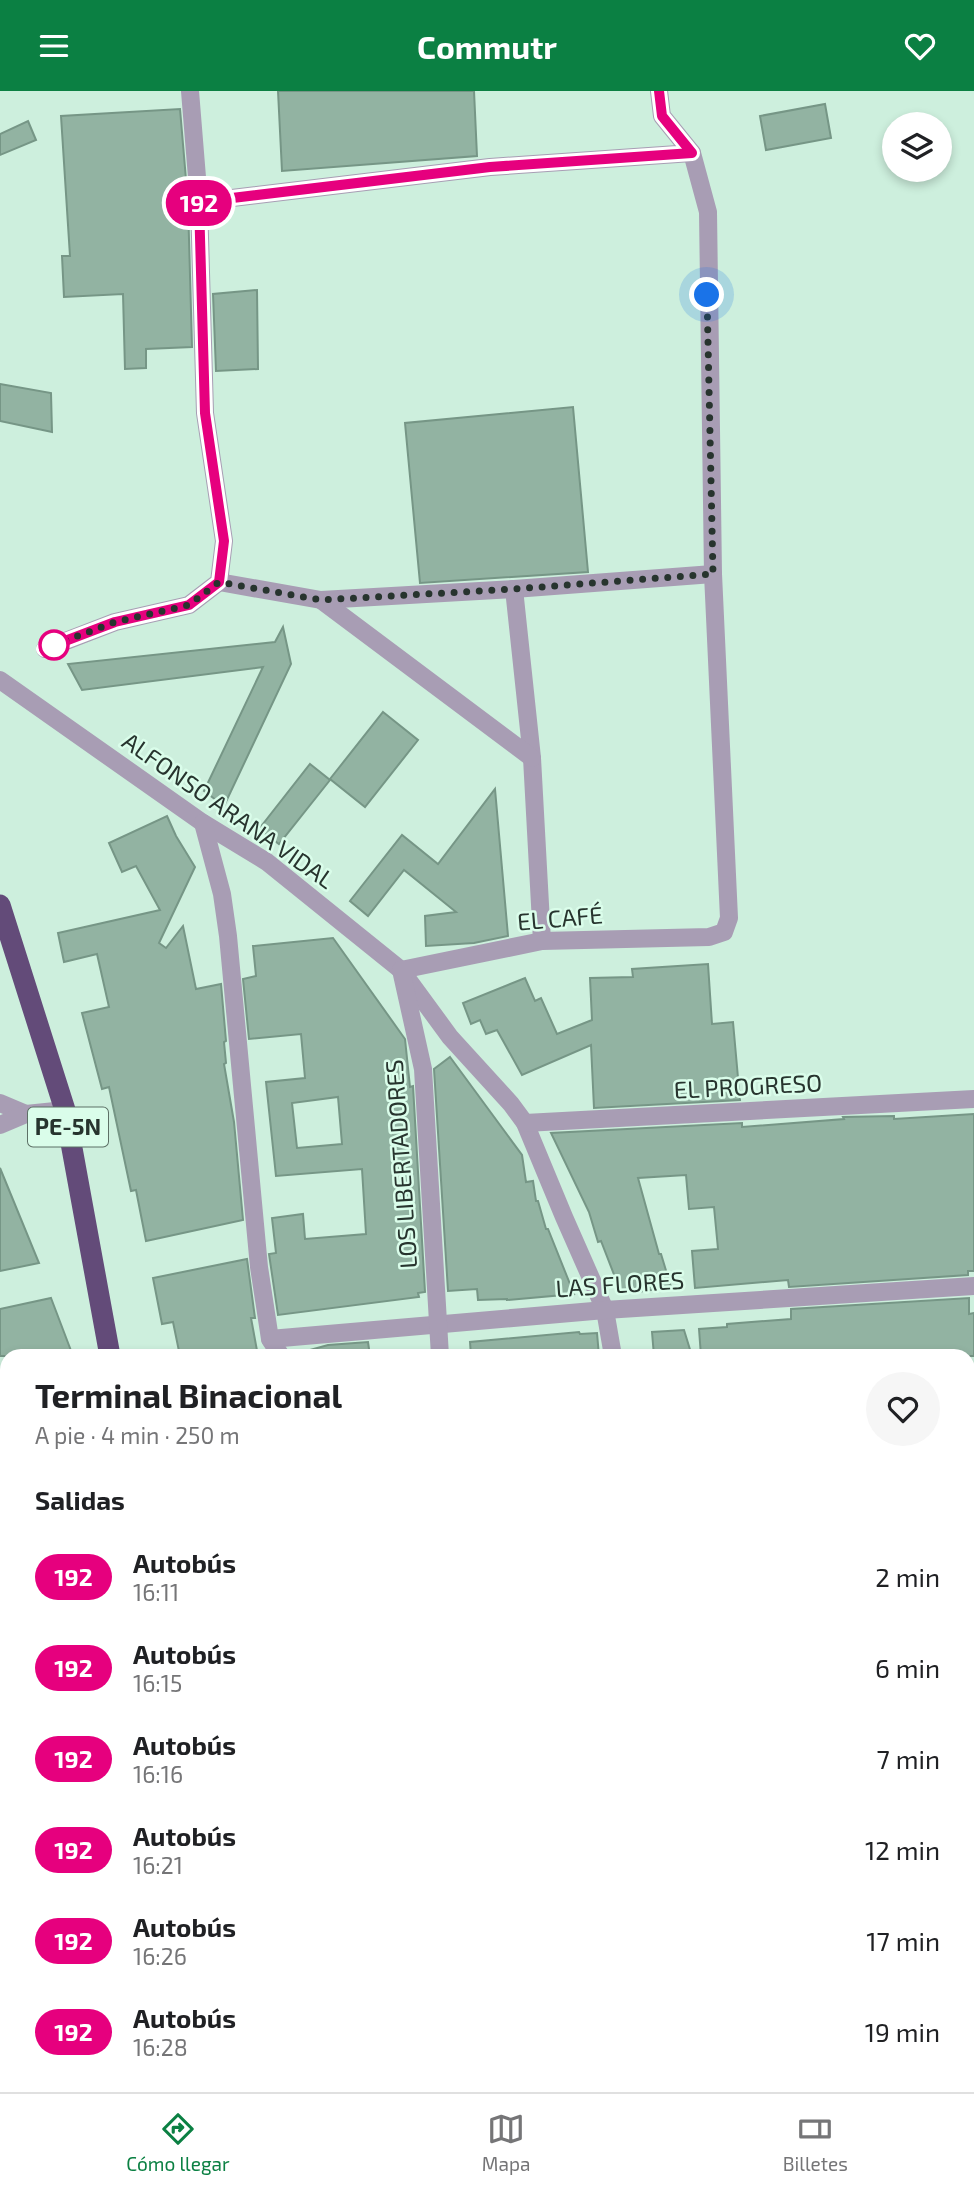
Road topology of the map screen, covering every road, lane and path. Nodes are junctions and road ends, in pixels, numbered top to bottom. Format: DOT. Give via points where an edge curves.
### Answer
graph roads {
  1 [pos="190,91"];
  2 [pos="659,91"];
  3 [pos="692,153"];
  4 [pos="199,202"];
  5 [pos="713,574"];
  6 [pos="219,582"];
  7 [pos="514,589"];
  8 [pos="321,600"];
  9 [pos="44,649"];
  10 [pos="0,680"];
  11 [pos="532,758"];
  12 [pos="203,823"];
  13 [pos="0,905"];
  14 [pos="542,941"];
  15 [pos="401,970"];
  16 [pos="974,1099"];
  17 [pos="0,1103"];
  18 [pos="65,1111"];
  19 [pos="26,1114"];
  20 [pos="526,1123"];
  21 [pos="0,1125"];
  22 [pos="974,1286"];
  23 [pos="605,1310"];
  24 [pos="437,1325"];
  25 [pos="270,1339"];
  26 [pos="109,1349"];
  27 [pos="276,1349"];
  28 [pos="439,1349"];
  29 [pos="612,1349"];
  1 -- 4 [label="street"];
  2 -- 3 [label="street" via="662,116"];
  3 -- 4 [label="street" via="490,167"];
  3 -- 5 [label="street" via="708,212"];
  4 -- 6 [label="street" via="205,413 224,541"];
  5 -- 7 [label="street"];
  5 -- 14 [label="street, EL CAFÉ" via="729,918 724,932 709,937"];
  6 -- 8 [label="street"];
  6 -- 9 [label="street" via="189,605 115,622"];
  7 -- 8 [label="street"];
  7 -- 11 [label="street"];
  8 -- 11 [label="street"];
  10 -- 12 [label="street, ALFONSO ARANA VIDAL"];
  11 -- 14 [label="street"];
  12 -- 15 [label="street, ALFONSO ARANA VIDAL" via="267,862"];
  12 -- 25 [label="street" via="229,936 259,1267"];
  13 -- 18 [label="highway, PE-5N"];
  14 -- 15 [label="street, EL CAFÉ"];
  15 -- 20 [label="street, ALFONSO ARANA VIDAL" via="450,1037"];
  15 -- 24 [label="street, LOS LIBERTADORES" via="423,1069"];
  16 -- 20 [label="street, EL PROGRESO"];
  17 -- 19 [label="street"];
  18 -- 19 [label="street"];
  18 -- 26 [label="highway, PE-5N"];
  19 -- 21 [label="street"];
  20 -- 23 [label="street, ALFONSO ARANA VIDAL"];
  22 -- 23 [label="street, LAS FLORES"];
  23 -- 24 [label="street, LAS FLORES"];
  23 -- 29 [label="street, ALFONSO ARANA VIDAL"];
  24 -- 25 [label="street, LAS FLORES"];
  24 -- 28 [label="street, LOS LIBERTADORES"];
  25 -- 27 [label="street"];
}
